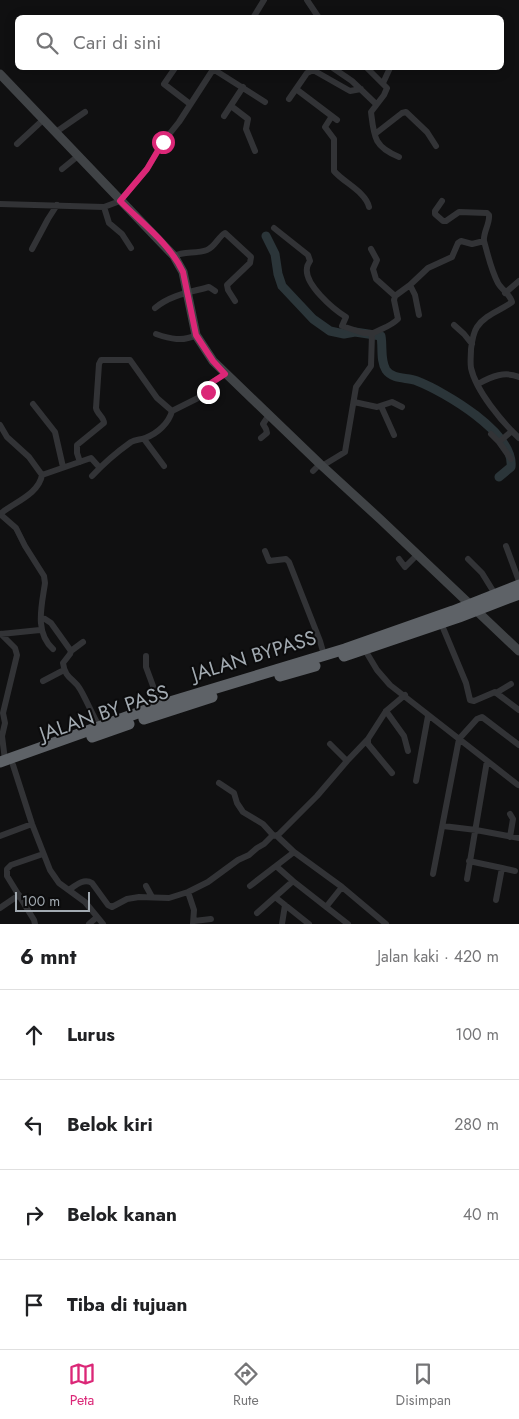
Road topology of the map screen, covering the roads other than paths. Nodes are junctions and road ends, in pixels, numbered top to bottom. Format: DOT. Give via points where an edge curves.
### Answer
graph roads {
  1 [pos="264,0"];
  2 [pos="307,0"];
  3 [pos="255,15"];
  4 [pos="317,15"];
  5 [pos="174,70"];
  6 [pos="213,70"];
  7 [pos="217,70"];
  8 [pos="335,70"];
  9 [pos="369,70"];
  10 [pos="389,70"];
  11 [pos="0,74"];
  12 [pos="383,83"];
  13 [pos="243,87"];
  14 [pos="296,89"];
  15 [pos="361,89"];
  16 [pos="288,99"];
  17 [pos="265,102"];
  18 [pos="190,104"];
  19 [pos="376,104"];
  20 [pos="231,106"];
  21 [pos="85,112"];
  22 [pos="224,116"];
  23 [pos="44,119"];
  24 [pos="56,132"];
  25 [pos="375,134"];
  26 [pos="17,144"];
  27 [pos="436,146"];
  28 [pos="255,151"];
  29 [pos="78,156"];
  30 [pos="399,157"];
  31 [pos="62,169"];
  32 [pos="120,201"];
  33 [pos="442,201"];
  34 [pos="0,204"];
  35 [pos="57,205"];
  36 [pos="104,207"];
  37 [pos="370,207"];
  38 [pos="274,228"];
  39 [pos="484,241"];
  40 [pos="131,248"];
  41 [pos="32,249"];
  42 [pos="372,249"];
  43 [pos="174,256"];
  44 [pos="519,281"];
  45 [pos="410,285"];
  46 [pos="215,291"];
  47 [pos="187,293"];
  48 [pos="505,293"];
  49 [pos="395,296"];
  50 [pos="235,301"];
  51 [pos="155,308"];
  52 [pos="419,315"];
  53 [pos="454,325"];
  54 [pos="156,334"];
  55 [pos="372,334"];
  56 [pos="196,335"];
  57 [pos="472,344"];
  58 [pos="225,374"];
  59 [pos="518,378"];
  60 [pos="478,384"];
  61 [pos="519,386"];
  62 [pos="354,402"];
  63 [pos="33,404"];
  64 [pos="381,406"];
  65 [pos="402,407"];
  66 [pos="172,411"];
  67 [pos="269,415"];
  68 [pos="0,424"];
  69 [pos="512,431"];
  70 [pos="491,434"];
  71 [pos="394,435"];
  72 [pos="261,438"];
  73 [pos="519,438"];
  74 [pos="144,439"];
  75 [pos="501,441"];
  76 [pos="510,459"];
  77 [pos="80,462"];
  78 [pos="164,466"];
  79 [pos="64,467"];
  80 [pos="318,467"];
  81 [pos="100,468"];
  82 [pos="42,475"];
  83 [pos="92,476"];
  84 [pos="0,514"];
  85 [pos="506,546"];
  86 [pos="265,551"];
  87 [pos="417,555"];
  88 [pos="468,558"];
  89 [pos="399,559"];
  90 [pos="519,580"];
  91 [pos="519,585"];
  92 [pos="495,594"];
  93 [pos="519,594"];
  94 [pos="474,608"];
  95 [pos="45,620"];
  96 [pos="442,623"];
  97 [pos="40,630"];
  98 [pos="83,642"];
  99 [pos="53,649"];
  100 [pos="71,650"];
  101 [pos="365,650"];
  102 [pos="519,651"];
  103 [pos="324,655"];
  104 [pos="146,656"];
  105 [pos="64,670"];
  106 [pos="43,681"];
  107 [pos="511,684"];
  108 [pos="496,693"];
  109 [pos="405,695"];
  110 [pos="166,706"];
  111 [pos="519,710"];
  112 [pos="386,711"];
  113 [pos="428,716"];
  114 [pos="99,726"];
  115 [pos="368,739"];
  116 [pos="459,739"];
  117 [pos="330,744"];
  118 [pos="519,745"];
  119 [pos="408,751"];
  120 [pos="347,761"];
  121 [pos="487,761"];
  122 [pos="4,764"];
  123 [pos="392,773"];
  124 [pos="416,781"];
  125 [pos="219,783"];
  126 [pos="518,785"];
  127 [pos="510,814"];
  128 [pos="32,824"];
  129 [pos="443,826"];
  130 [pos="476,830"];
  131 [pos="0,836"];
  132 [pos="275,836"];
  133 [pos="510,837"];
  134 [pos="519,838"];
  135 [pos="294,852"];
  136 [pos="43,854"];
  137 [pos="470,861"];
  138 [pos="276,866"];
  139 [pos="8,867"];
  140 [pos="502,868"];
  141 [pos="0,871"];
  142 [pos="515,871"];
  143 [pos="433,874"];
  144 [pos="467,879"];
  145 [pos="293,881"];
  146 [pos="146,886"];
  147 [pos="250,886"];
  148 [pos="342,887"];
  149 [pos="69,890"];
  150 [pos="188,892"];
  151 [pos="19,895"];
  152 [pos="152,897"];
  153 [pos="276,897"];
  154 [pos="496,900"];
  155 [pos="285,905"];
  156 [pos="326,907"];
  157 [pos="0,908"];
  158 [pos="257,913"];
  159 [pos="97,917"];
  160 [pos="211,919"];
  161 [pos="380,921"];
  162 [pos="194,923"];
  163 [pos="307,923"];
  164 [pos="35,924"];
  165 [pos="89,924"];
  166 [pos="103,924"];
  167 [pos="282,924"];
  168 [pos="348,924"];
  169 [pos="386,924"];
  1 -- 3 [label="street"];
  2 -- 4 [label="street"];
  5 -- 18 [label="street" via="164,84"];
  6 -- 18 [label="street"];
  7 -- 13 [label="street"];
  8 -- 15 [label="street"];
  9 -- 12 [label="street"];
  10 -- 12 [label="street"];
  11 -- 23 [label="street"];
  12 -- 19 [label="street" via="387,88"];
  13 -- 17 [label="street"];
  13 -- 20 [label="street"];
  14 -- 15 [label="street" via="313,70 350,91"];
  14 -- 16 [label="street"];
  14 -- 37 [label="street" via="334,118 326,127 334,139 334,171"];
  15 -- 19 [label="street"];
  18 -- 32 [label="street" via="147,169"];
  19 -- 25 [label="street" via="371,112"];
  20 -- 22 [label="street"];
  20 -- 28 [label="street" via="248,119 246,129"];
  21 -- 24 [label="street"];
  23 -- 24 [label="street"];
  23 -- 26 [label="street"];
  24 -- 29 [label="street"];
  25 -- 27 [label="street" via="406,112 427,132"];
  25 -- 30 [label="street" via="384,150"];
  29 -- 31 [label="street"];
  29 -- 32 [label="street"];
  32 -- 36 [label="street"];
  32 -- 43 [label="street"];
  33 -- 39 [label="street" via="435,214 443,221 463,211 489,215"];
  34 -- 35 [label="street"];
  35 -- 36 [label="street"];
  35 -- 41 [label="street"];
  36 -- 40 [label="street" via="109,223"];
  38 -- 55 [label="street" via="308,255 308,279 346,317 342,326"];
  39 -- 45 [label="street" via="458,243 452,257 428,268"];
  39 -- 48 [label="street" via="493,273"];
  42 -- 49 [label="street" via="377,260 373,269 376,279"];
  43 -- 47 [label="street" via="183,272"];
  43 -- 50 [label="street" via="210,249 225,233 251,258 250,263 227,285"];
  44 -- 48 [label="street"];
  45 -- 49 [label="street"];
  45 -- 52 [label="street"];
  46 -- 47 [label="street" via="209,287"];
  47 -- 51 [label="street" via="164,300"];
  47 -- 56 [label="street"];
  48 -- 57 [label="street" via="512,302 482,321"];
  49 -- 55 [label="street" via="398,319"];
  53 -- 57 [label="street"];
  54 -- 56 [label="street" via="179,340"];
  55 -- 62 [label="street" via="371,366 356,387"];
  56 -- 58 [label="street"];
  57 -- 60 [label="street" via="471,366"];
  58 -- 66 [label="street" via="211,383 204,395"];
  58 -- 67 [label="street"];
  59 -- 60 [label="street" via="514,374 502,374"];
  59 -- 61 [label="street"];
  60 -- 69 [label="street"];
  62 -- 64 [label="street" via="377,408"];
  62 -- 80 [label="street" via="345,452"];
  63 -- 79 [label="street" via="55,432"];
  64 -- 65 [label="street" via="392,402"];
  64 -- 71 [label="street"];
  66 -- 74 [label="street" via="158,430"];
  66 -- 77 [label="street" via="157,398 130,360 101,360 96,408 104,423 77,445"];
  67 -- 72 [label="street" via="263,424 266,433"];
  67 -- 80 [label="street"];
  68 -- 82 [label="street" via="7,437 29,457"];
  69 -- 73 [label="street"];
  69 -- 75 [label="street"];
  70 -- 75 [label="street"];
  74 -- 78 [label="street"];
  74 -- 81 [label="street" via="133,441"];
  75 -- 76 [label="street"];
  77 -- 79 [label="street"];
  77 -- 81 [label="street" via="92,458"];
  79 -- 82 [label="street"];
  80 -- 87 [label="street"];
  81 -- 83 [label="street"];
  82 -- 84 [label="street" via="27,496"];
  84 -- 97 [label="street" via="16,528 44,576"];
  85 -- 90 [label="street"];
  86 -- 103 [label="street" via="269,561 286,559 289,562"];
  87 -- 89 [label="street" via="406,567"];
  87 -- 94 [label="street"];
  88 -- 92 [label="street"];
  91 -- 92 [label="highway, JALAN BYPASS"];
  92 -- 94 [label="highway, JALAN BYPASS"];
  93 -- 94 [label="highway"];
  94 -- 96 [label="highway, JALAN BYPASS"];
  94 -- 102 [label="street"];
  94 -- 103 [label="highway, JALAN BYPASS"];
  95 -- 100 [label="street" via="51,623"];
  96 -- 101 [label="highway, JALAN BYPASS"];
  96 -- 108 [label="street" via="470,700"];
  97 -- 99 [label="street"];
  97 -- 122 [label="street" via="1,634 18,655 4,713"];
  98 -- 100 [label="street"];
  100 -- 105 [label="street" via="63,663"];
  101 -- 109 [label="street" via="383,678"];
  101 -- 110 [label="highway, JALAN BY PASS"];
  103 -- 110 [label="highway, JALAN BYPASS"];
  104 -- 110 [label="street" via="146,667"];
  105 -- 106 [label="street"];
  105 -- 114 [label="street" via="80,689"];
  107 -- 108 [label="street"];
  108 -- 111 [label="street"];
  109 -- 112 [label="street"];
  109 -- 113 [label="street"];
  110 -- 114 [label="highway, JALAN BYPASS"];
  110 -- 122 [label="highway, JALAN BY PASS" via="114,728"];
  112 -- 115 [label="street"];
  112 -- 119 [label="street" via="404,736"];
  113 -- 116 [label="street"];
  113 -- 124 [label="street"];
  114 -- 122 [label="highway, JALAN BYPASS"];
  115 -- 120 [label="street"];
  115 -- 123 [label="street" via="368,744"];
  116 -- 118 [label="street" via="482,717"];
  116 -- 121 [label="street"];
  116 -- 129 [label="street"];
  117 -- 120 [label="street"];
  120 -- 132 [label="street"];
  121 -- 126 [label="street"];
  121 -- 130 [label="street"];
  122 -- 128 [label="street"];
  125 -- 132 [label="street" via="234,793 243,812"];
  127 -- 133 [label="street" via="513,819"];
  128 -- 131 [label="street"];
  128 -- 136 [label="street"];
  129 -- 130 [label="street"];
  129 -- 143 [label="street"];
  130 -- 133 [label="street"];
  130 -- 137 [label="street"];
  132 -- 135 [label="street"];
  132 -- 150 [label="street"];
  133 -- 134 [label="street"];
  135 -- 138 [label="street"];
  135 -- 148 [label="street"];
  136 -- 139 [label="street"];
  136 -- 149 [label="street" via="54,876"];
  137 -- 140 [label="street"];
  137 -- 144 [label="street"];
  138 -- 145 [label="street"];
  138 -- 147 [label="street"];
  139 -- 141 [label="street"];
  139 -- 151 [label="street" via="7,876"];
  140 -- 142 [label="street"];
  140 -- 154 [label="street"];
  145 -- 153 [label="street"];
  145 -- 156 [label="street"];
  146 -- 152 [label="street"];
  148 -- 156 [label="street"];
  148 -- 161 [label="street"];
  149 -- 152 [label="street" via="88,880 112,907 126,899"];
  149 -- 159 [label="street"];
  150 -- 152 [label="street" via="169,898"];
  150 -- 162 [label="street"];
  151 -- 157 [label="street"];
  151 -- 164 [label="street"];
  153 -- 155 [label="street"];
  153 -- 158 [label="street"];
  155 -- 163 [label="street"];
  155 -- 167 [label="street"];
  156 -- 168 [label="street"];
  159 -- 165 [label="street"];
  159 -- 166 [label="street"];
  160 -- 162 [label="street"];
  161 -- 169 [label="street"];
}
